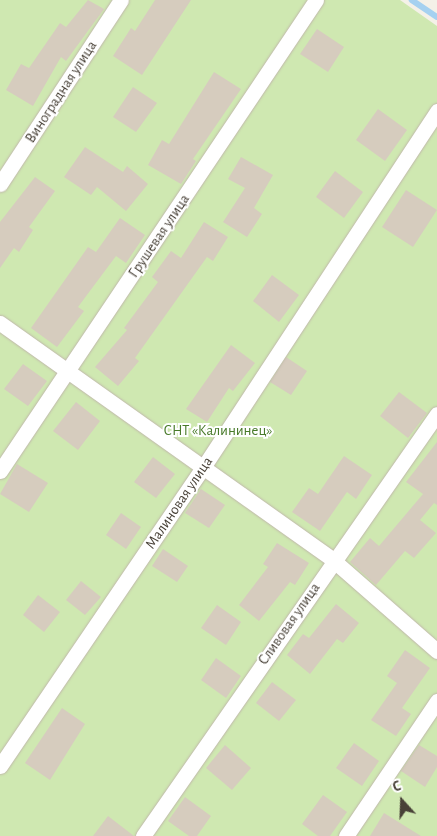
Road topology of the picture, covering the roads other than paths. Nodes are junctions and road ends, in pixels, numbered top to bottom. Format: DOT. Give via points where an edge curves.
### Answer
graph roads {
  1 [pos="121,0"];
  2 [pos="316,0"];
  3 [pos="437,111"];
  4 [pos="0,184"];
  5 [pos="0,323"];
  6 [pos="69,372"];
  7 [pos="437,414"];
  8 [pos="204,466"];
  9 [pos="0,471"];
  10 [pos="333,560"];
  11 [pos="437,651"];
  12 [pos="437,701"];
  13 [pos="0,766"];
  14 [pos="143,836"];
  15 [pos="346,836"];
  1 -- 4 [label="street, Виноградная улица"];
  2 -- 6 [label="street, Грушевая улица"];
  3 -- 8 [label="street, Малиновая улица"];
  5 -- 6 [label="street"];
  6 -- 8 [label="street"];
  6 -- 9 [label="street, Грушевая улица"];
  7 -- 10 [label="street, Сливовая улица"];
  8 -- 10 [label="street"];
  8 -- 13 [label="street, Малиновая улица"];
  10 -- 11 [label="street"];
  10 -- 14 [label="street, Сливовая улица"];
  12 -- 15 [label="street"];
}
